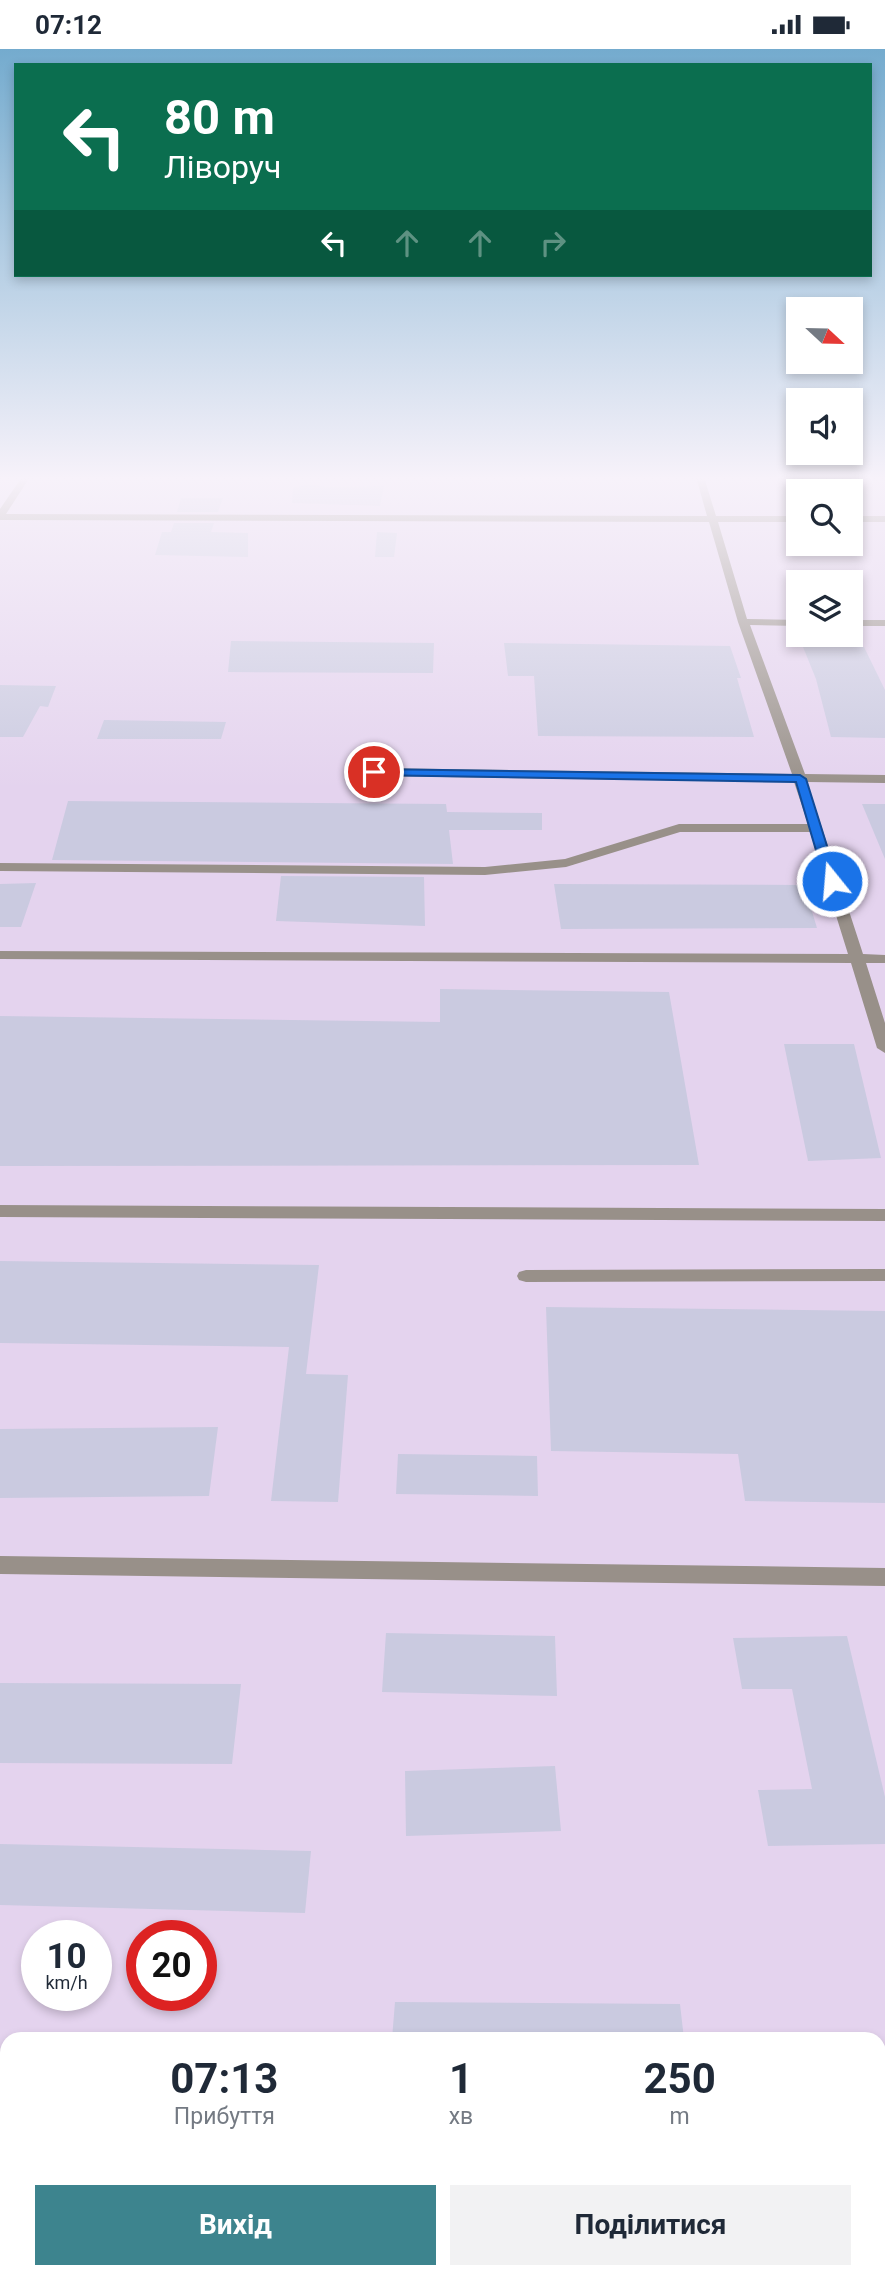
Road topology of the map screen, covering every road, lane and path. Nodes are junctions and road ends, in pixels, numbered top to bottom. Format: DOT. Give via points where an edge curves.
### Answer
graph roads {
  1 [pos="731,581"];
  2 [pos="743,622"];
  3 [pos="786,622"];
  4 [pos="863,623"];
  5 [pos="885,623"];
  6 [pos="374,772"];
  7 [pos="800,779"];
  8 [pos="885,779"];
  9 [pos="815,828"];
  10 [pos="0,867"];
  11 [pos="0,954"];
  12 [pos="856,959"];
  13 [pos="885,959"];
  14 [pos="884,1044"];
  15 [pos="0,1211"];
  16 [pos="885,1215"];
  17 [pos="885,1275"];
  18 [pos="526,1276"];
  19 [pos="0,1565"];
  20 [pos="885,1577"];
  1 -- 2 [label="lane"];
  2 -- 3 [label="lane"];
  2 -- 7 [label="lane"];
  4 -- 5 [label="lane"];
  6 -- 7 [label="lane"];
  7 -- 8 [label="lane"];
  7 -- 9 [label="lane"];
  9 -- 10 [label="lane" via="679,828 566,863 485,871"];
  9 -- 12 [label="lane"];
  11 -- 12 [label="lane"];
  12 -- 13 [label="lane"];
  12 -- 14 [label="lane"];
  15 -- 16 [label="lane"];
  17 -- 18 [label="lane"];
  19 -- 20 [label="lane"];
}
